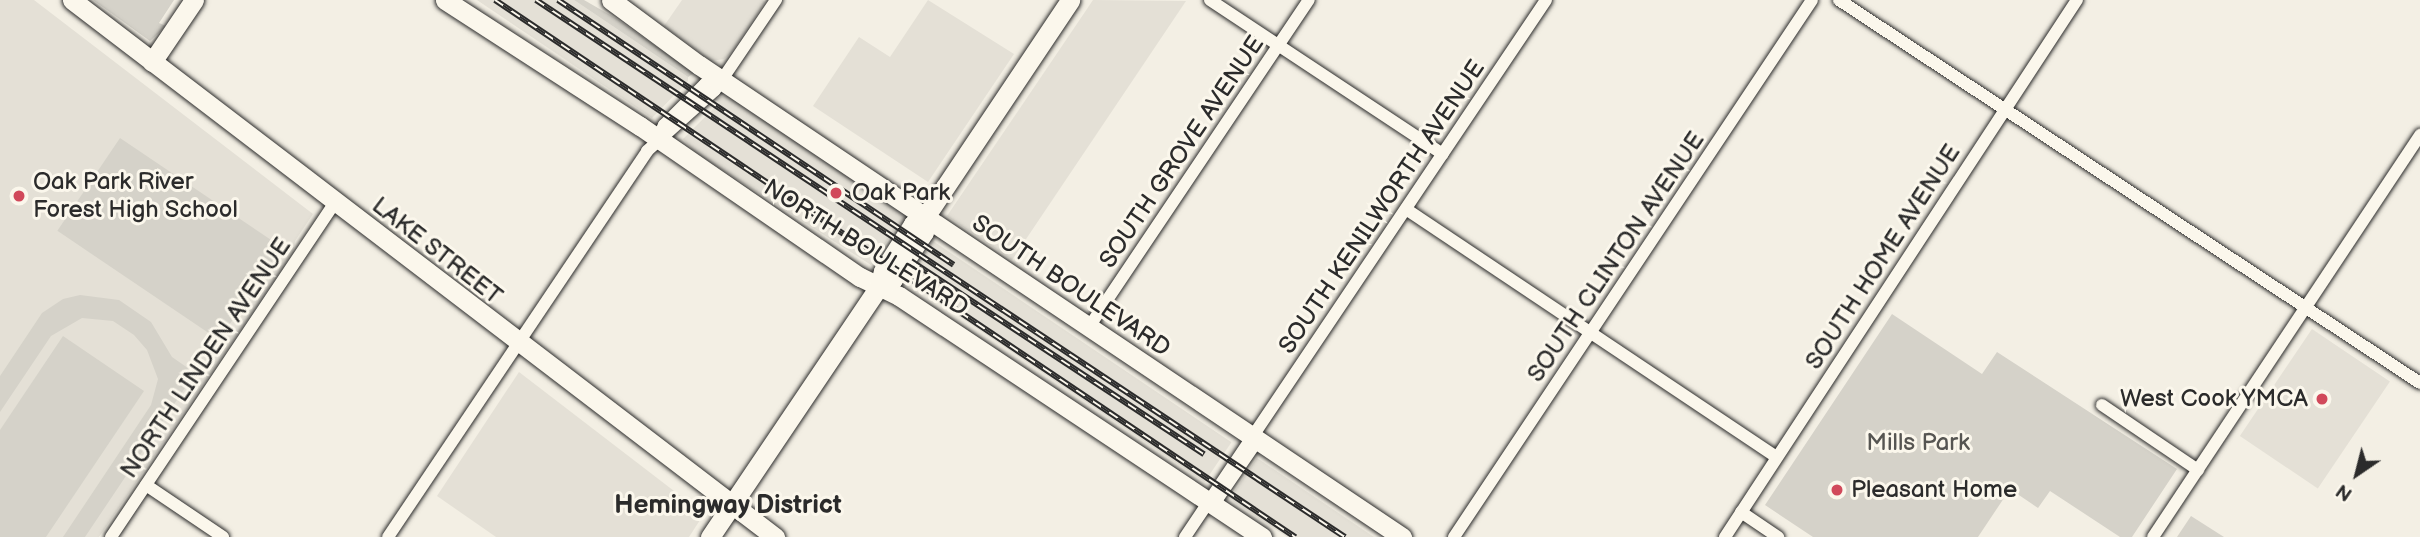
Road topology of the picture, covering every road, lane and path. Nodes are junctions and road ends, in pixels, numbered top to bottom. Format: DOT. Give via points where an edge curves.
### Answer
graph roads {
  1 [pos="72,0"];
  2 [pos="194,0"];
  3 [pos="445,0"];
  4 [pos="611,0"];
  5 [pos="776,0"];
  6 [pos="1070,0"];
  7 [pos="1210,0"];
  8 [pos="1309,0"];
  9 [pos="1546,0"];
  10 [pos="1812,0"];
  11 [pos="1839,0"];
  12 [pos="2077,0"];
  13 [pos="1279,46"];
  14 [pos="152,62"];
  15 [pos="720,79"];
  16 [pos="2005,110"];
  17 [pos="2420,135"];
  18 [pos="657,139"];
  19 [pos="1443,154"];
  20 [pos="335,203"];
  21 [pos="1406,209"];
  22 [pos="925,218"];
  23 [pos="879,286"];
  24 [pos="2306,308"];
  25 [pos="1089,327"];
  26 [pos="1591,332"];
  27 [pos="518,344"];
  28 [pos="2420,383"];
  29 [pos="2102,405"];
  30 [pos="1253,437"];
  31 [pos="1777,457"];
  32 [pos="2198,470"];
  33 [pos="146,485"];
  34 [pos="1209,502"];
  35 [pos="732,505"];
  36 [pos="1741,512"];
  37 [pos="111,537"];
  38 [pos="223,537"];
  39 [pos="388,537"];
  40 [pos="710,537"];
  41 [pos="775,537"];
  42 [pos="1185,537"];
  43 [pos="1262,537"];
  44 [pos="1402,537"];
  45 [pos="1454,537"];
  46 [pos="1725,537"];
  47 [pos="1778,537"];
  48 [pos="2152,537"];
  1 -- 14 [label="street, LAKE STREET"];
  2 -- 14 [label="street"];
  3 -- 18 [label="street, NORTH BOULEVARD"];
  4 -- 15 [label="street, SOUTH BOULEVARD"];
  5 -- 15 [label="street"];
  6 -- 22 [label="street"];
  7 -- 13 [label="street"];
  8 -- 13 [label="street, SOUTH GROVE AVENUE"];
  9 -- 19 [label="street, SOUTH KENILWORTH AVENUE"];
  10 -- 26 [label="street, SOUTH CLINTON AVENUE"];
  11 -- 16 [label="street"];
  12 -- 16 [label="street, SOUTH HOME AVENUE"];
  13 -- 19 [label="street"];
  13 -- 25 [label="street, SOUTH GROVE AVENUE"];
  14 -- 20 [label="street, LAKE STREET"];
  15 -- 18 [label="street" via="705,84 664,125"];
  15 -- 22 [label="street, SOUTH BOULEVARD"];
  16 -- 24 [label="street"];
  16 -- 31 [label="street, SOUTH HOME AVENUE"];
  17 -- 24 [label="street"];
  18 -- 23 [label="street, NORTH BOULEVARD"];
  18 -- 27 [label="street"];
  19 -- 21 [label="street, SOUTH KENILWORTH AVENUE"];
  20 -- 27 [label="street, LAKE STREET"];
  20 -- 33 [label="street, NORTH LINDEN AVENUE"];
  21 -- 26 [label="street"];
  21 -- 30 [label="street, SOUTH KENILWORTH AVENUE"];
  22 -- 23 [label="street" via="913,224 883,271"];
  22 -- 25 [label="street, SOUTH BOULEVARD"];
  23 -- 34 [label="street, NORTH BOULEVARD"];
  23 -- 35 [label="street"];
  24 -- 28 [label="street"];
  24 -- 32 [label="street"];
  25 -- 30 [label="street, SOUTH BOULEVARD"];
  26 -- 31 [label="street"];
  26 -- 45 [label="street, SOUTH CLINTON AVENUE"];
  27 -- 35 [label="street, LAKE STREET"];
  27 -- 39 [label="street"];
  29 -- 32 [label="street"];
  30 -- 34 [label="street, SOUTH KENILWORTH AVENUE" via="1245,442"];
  30 -- 44 [label="street, SOUTH BOULEVARD"];
  31 -- 36 [label="street, SOUTH HOME AVENUE"];
  32 -- 48 [label="street"];
  33 -- 37 [label="street, NORTH LINDEN AVENUE"];
  33 -- 38 [label="street"];
  34 -- 42 [label="street, SOUTH KENILWORTH AVENUE"];
  34 -- 43 [label="street, NORTH BOULEVARD"];
  35 -- 40 [label="street"];
  35 -- 41 [label="street, LAKE STREET"];
  36 -- 46 [label="street, SOUTH HOME AVENUE"];
  36 -- 47 [label="street"];
}
